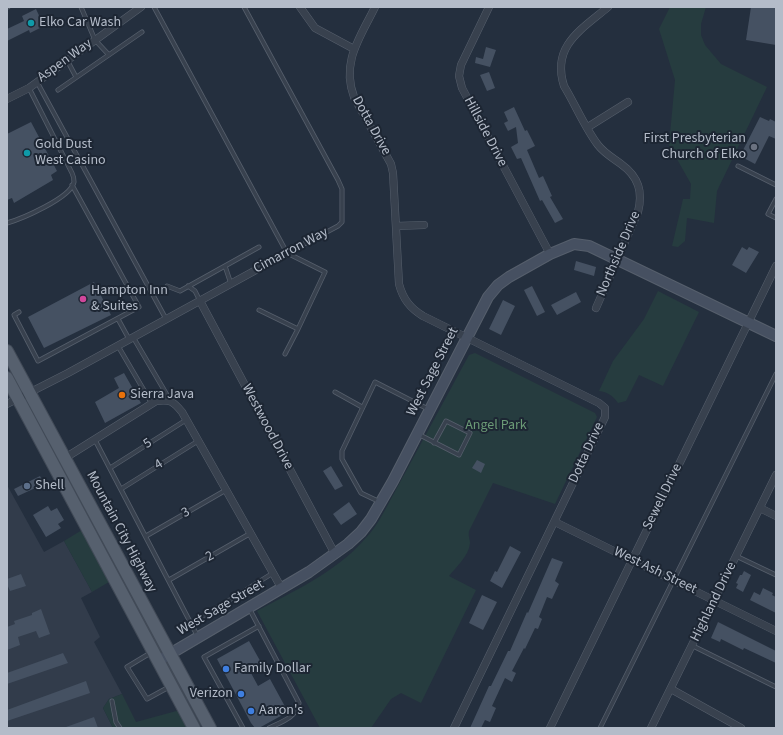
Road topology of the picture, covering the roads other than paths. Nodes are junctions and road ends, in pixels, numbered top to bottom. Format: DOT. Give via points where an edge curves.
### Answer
graph roads {
  1 [pos="81,7"];
  2 [pos="141,7"];
  3 [pos="154,7"];
  4 [pos="244,7"];
  5 [pos="300,7"];
  6 [pos="375,7"];
  7 [pos="489,7"];
  8 [pos="608,7"];
  9 [pos="142,32"];
  10 [pos="95,40"];
  11 [pos="354,49"];
  12 [pos="109,55"];
  13 [pos="67,60"];
  14 [pos="76,77"];
  15 [pos="38,82"];
  16 [pos="29,88"];
  17 [pos="58,90"];
  18 [pos="7,99"];
  19 [pos="628,102"];
  20 [pos="588,127"];
  21 [pos="738,166"];
  22 [pos="72,185"];
  23 [pos="776,185"];
  24 [pos="776,199"];
  25 [pos="776,218"];
  26 [pos="7,223"];
  27 [pos="424,225"];
  28 [pos="396,226"];
  29 [pos="259,247"];
  30 [pos="287,253"];
  31 [pos="550,254"];
  32 [pos="617,260"];
  33 [pos="225,266"];
  34 [pos="776,266"];
  35 [pos="231,284"];
  36 [pos="167,286"];
  37 [pos="188,286"];
  38 [pos="200,301"];
  39 [pos="596,308"];
  40 [pos="259,310"];
  41 [pos="19,312"];
  42 [pos="118,319"];
  43 [pos="166,319"];
  44 [pos="748,322"];
  45 [pos="298,329"];
  46 [pos="776,336"];
  47 [pos="131,338"];
  48 [pos="466,338"];
  49 [pos="118,346"];
  50 [pos="7,351"];
  51 [pos="285,354"];
  52 [pos="776,374"];
  53 [pos="7,378"];
  54 [pos="335,392"];
  55 [pos="29,393"];
  56 [pos="12,401"];
  57 [pos="170,401"];
  58 [pos="152,404"];
  59 [pos="362,407"];
  60 [pos="429,410"];
  61 [pos="186,420"];
  62 [pos="417,434"];
  63 [pos="95,440"];
  64 [pos="198,440"];
  65 [pos="434,443"];
  66 [pos="65,458"];
  67 [pos="110,468"];
  68 [pos="776,475"];
  69 [pos="121,489"];
  70 [pos="226,490"];
  71 [pos="381,503"];
  72 [pos="760,508"];
  73 [pos="776,516"];
  74 [pos="554,522"];
  75 [pos="251,533"];
  76 [pos="146,536"];
  77 [pos="335,554"];
  78 [pos="736,556"];
  79 [pos="631,560"];
  80 [pos="273,573"];
  81 [pos="776,575"];
  82 [pos="168,580"];
  83 [pos="673,580"];
  84 [pos="282,589"];
  85 [pos="715,600"];
  86 [pos="249,608"];
  87 [pos="192,624"];
  88 [pos="259,626"];
  89 [pos="776,632"];
  90 [pos="199,638"];
  91 [pos="693,646"];
  92 [pos="170,654"];
  93 [pos="156,656"];
  94 [pos="171,685"];
  95 [pos="776,687"];
  96 [pos="671,689"];
  97 [pos="112,701"];
  98 [pos="120,728"];
  99 [pos="194,728"];
  100 [pos="210,728"];
  101 [pos="243,728"];
  102 [pos="269,728"];
  103 [pos="454,728"];
  104 [pos="550,728"];
  105 [pos="600,728"];
  106 [pos="651,728"];
  107 [pos="741,728"];
  1 -- 10 [label="lane"];
  2 -- 10 [label="street, Aspen Way"];
  3 -- 30 [label="lane"];
  4 -- 30 [label="lane, Cimarron Way" via="342,189 342,222"];
  5 -- 11 [label="street" via="315,28"];
  6 -- 11 [label="street, Dotta Drive"];
  7 -- 31 [label="street, Hillside Drive" via="461,65 459,76 462,88"];
  8 -- 20 [label="street, Northside Drive" via="571,39 564,50 561,66 564,86"];
  9 -- 12 [label="lane"];
  10 -- 12 [label="lane"];
  10 -- 13 [label="street, Aspen Way"];
  11 -- 28 [label="street, Dotta Drive" via="348,74 350,86 391,164"];
  12 -- 14 [label="lane"];
  13 -- 14 [label="lane"];
  13 -- 15 [label="street, Aspen Way"];
  14 -- 17 [label="lane"];
  15 -- 16 [label="street, Aspen Way"];
  15 -- 43 [label="lane"];
  16 -- 18 [label="street, Aspen Way"];
  16 -- 22 [label="lane" via="72,173"];
  19 -- 20 [label="street"];
  20 -- 32 [label="street, Northside Drive" via="598,146 633,173 641,194 638,212"];
  21 -- 23 [label="lane"];
  22 -- 26 [label="lane" via="57,200 21,219"];
  22 -- 42 [label="lane" via="139,307"];
  24 -- 25 [label="lane" via="768,214"];
  27 -- 28 [label="street"];
  28 -- 48 [label="street, Dotta Drive" via="399,284 408,304 423,316"];
  29 -- 33 [label="lane"];
  30 -- 35 [label="street, Cimarron Way"];
  30 -- 45 [label="lane" via="325,272"];
  31 -- 32 [label="street, West Sage Street" via="574,244 589,246"];
  31 -- 48 [label="street, West Sage Street" via="509,276 498,285 488,297"];
  32 -- 39 [label="street, Northside Drive"];
  32 -- 44 [label="street, West Sage Street"];
  33 -- 35 [label="lane"];
  33 -- 37 [label="lane"];
  34 -- 44 [label="street, Sewell Drive"];
  35 -- 38 [label="street, Cimarron Way"];
  36 -- 37 [label="lane" via="180,291"];
  37 -- 38 [label="lane" via="195,291"];
  38 -- 43 [label="street, Cimarron Way"];
  38 -- 77 [label="street, Westwood Drive"];
  40 -- 45 [label="lane"];
  41 -- 42 [label="lane" via="14,314 38,361"];
  42 -- 47 [label="lane"];
  43 -- 47 [label="street, Cimarron Way"];
  44 -- 46 [label="street, West Sage Street"];
  44 -- 79 [label="street, Sewell Drive"];
  45 -- 51 [label="lane"];
  47 -- 49 [label="street, Cimarron Way"];
  47 -- 57 [label="lane"];
  48 -- 60 [label="street, West Sage Street"];
  48 -- 74 [label="street, Dotta Drive" via="605,408 604,417"];
  49 -- 55 [label="street, Cimarron Way"];
  49 -- 58 [label="lane"];
  50 -- 55 [label="main road, Mountain City Highway"];
  52 -- 83 [label="lane"];
  53 -- 56 [label="main road, Mountain City Highway"];
  54 -- 59 [label="lane"];
  55 -- 56 [label="street, Cimarron Way"];
  55 -- 66 [label="main road, Mountain City Highway"];
  56 -- 93 [label="main road, Mountain City Highway"];
  57 -- 58 [label="street" via="156,401"];
  57 -- 61 [label="street" via="175,403"];
  58 -- 63 [label="street"];
  59 -- 60 [label="lane" via="376,382"];
  59 -- 71 [label="lane" via="342,451 342,459 361,493"];
  60 -- 62 [label="street, West Sage Street"];
  61 -- 64 [label="street"];
  61 -- 67 [label="lane, 5"];
  62 -- 65 [label="lane"];
  62 -- 71 [label="street, West Sage Street"];
  63 -- 66 [label="street"];
  63 -- 67 [label="lane"];
  64 -- 69 [label="lane, 4"];
  64 -- 70 [label="street"];
  65 -- 65 [label="lane" via="459,455 470,433 446,421"];
  66 -- 92 [label="main road, Mountain City Highway"];
  67 -- 69 [label="lane"];
  68 -- 72 [label="street, Highland Drive"];
  69 -- 76 [label="lane"];
  70 -- 75 [label="street"];
  70 -- 76 [label="lane, 3"];
  71 -- 77 [label="street, West Sage Street" via="361,532"];
  72 -- 73 [label="street"];
  72 -- 78 [label="street, Highland Drive"];
  74 -- 79 [label="street, West Ash Street"];
  74 -- 103 [label="street, Dotta Drive"];
  75 -- 80 [label="street"];
  75 -- 82 [label="lane, 2"];
  76 -- 82 [label="lane"];
  77 -- 84 [label="street, West Sage Street"];
  78 -- 81 [label="lane"];
  78 -- 85 [label="street, Highland Drive"];
  79 -- 83 [label="street, West Ash Street"];
  79 -- 104 [label="street, Sewell Drive"];
  80 -- 84 [label="street"];
  80 -- 87 [label="lane"];
  82 -- 87 [label="lane"];
  83 -- 85 [label="street, West Ash Street"];
  83 -- 105 [label="lane"];
  84 -- 86 [label="street, West Sage Street"];
  85 -- 89 [label="street, West Ash Street"];
  85 -- 91 [label="street, Highland Drive"];
  86 -- 88 [label="lane"];
  86 -- 90 [label="street, West Sage Street"];
  87 -- 90 [label="lane"];
  88 -- 101 [label="lane" via="204,657"];
  88 -- 102 [label="lane" via="299,704 294,715"];
  90 -- 92 [label="street, West Sage Street"];
  91 -- 95 [label="lane"];
  91 -- 96 [label="street, Highland Drive"];
  92 -- 93 [label="street, West Sage Street"];
  92 -- 100 [label="main road, Mountain City Highway"];
  93 -- 94 [label="main road, Mountain City Highway"];
  93 -- 94 [label="lane" via="127,667 147,699"];
  94 -- 99 [label="main road, Mountain City Highway"];
  96 -- 106 [label="street, Highland Drive"];
  96 -- 107 [label="street"];
  97 -- 98 [label="lane" via="116,722"];
}
